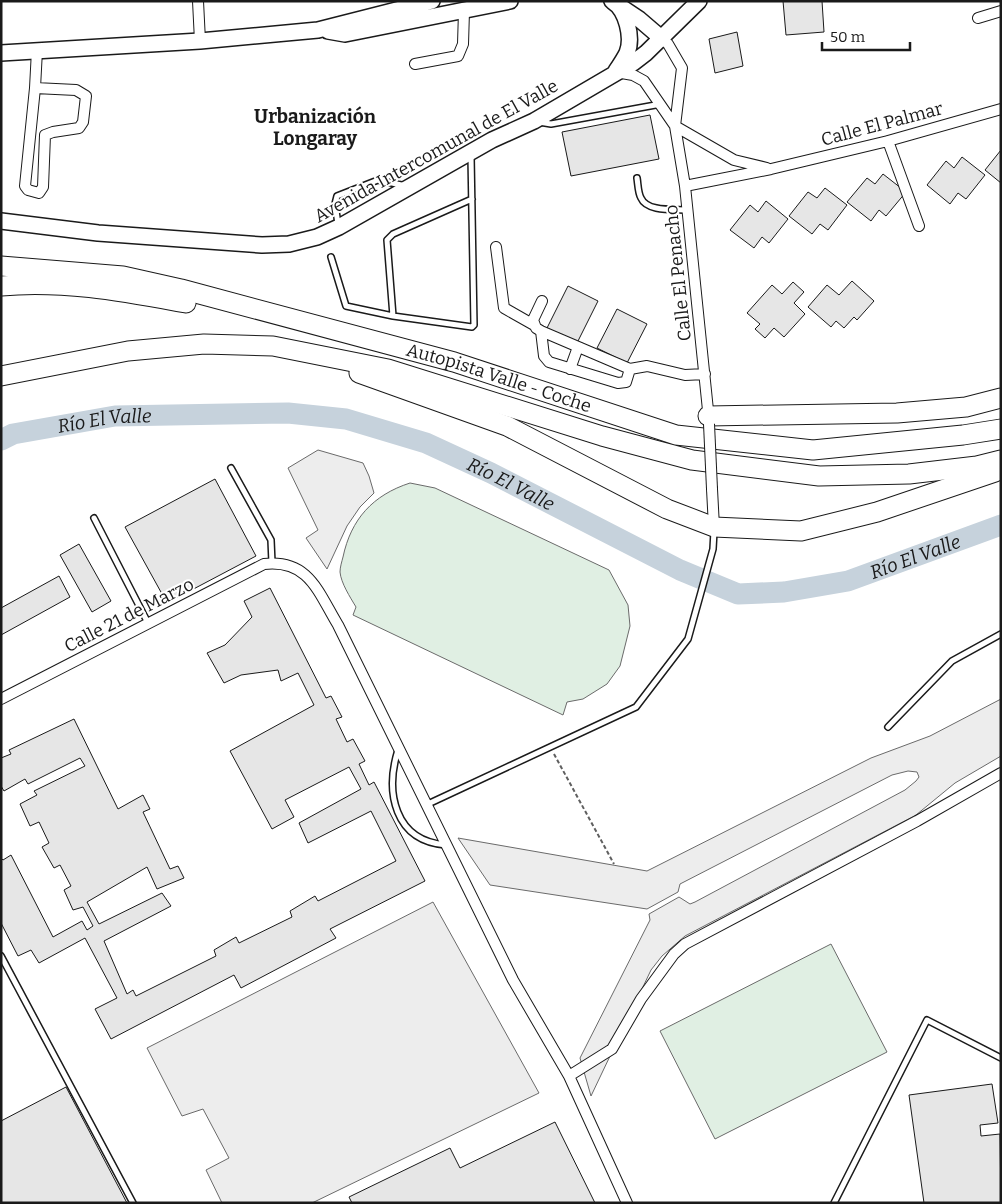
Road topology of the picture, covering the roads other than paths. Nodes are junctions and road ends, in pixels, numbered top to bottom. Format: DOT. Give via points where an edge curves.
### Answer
graph roads {
  1 [pos="198,1"];
  2 [pos="432,1"];
  3 [pos="510,1"];
  4 [pos="699,1"];
  5 [pos="613,2"];
  6 [pos="464,11"];
  7 [pos="1001,11"];
  8 [pos="978,18"];
  9 [pos="318,30"];
  10 [pos="660,37"];
  11 [pos="200,41"];
  12 [pos="37,50"];
  13 [pos="1,53"];
  14 [pos="415,64"];
  15 [pos="616,72"];
  16 [pos="36,88"];
  17 [pos="661,104"];
  18 [pos="1001,109"];
  19 [pos="534,121"];
  20 [pos="675,126"];
  21 [pos="888,141"];
  22 [pos="470,153"];
  23 [pos="771,169"];
  24 [pos="636,178"];
  25 [pos="685,186"];
  26 [pos="412,187"];
  27 [pos="472,199"];
  28 [pos="687,210"];
  29 [pos="1,221"];
  30 [pos="919,226"];
  31 [pos="339,227"];
  32 [pos="496,247"];
  33 [pos="331,258"];
  34 [pos="1,266"];
  35 [pos="1,286"];
  36 [pos="542,301"];
  37 [pos="243,305"];
  38 [pos="393,316"];
  39 [pos="538,328"];
  40 [pos="578,347"];
  41 [pos="302,351"];
  42 [pos="570,368"];
  43 [pos="630,369"];
  44 [pos="705,374"];
  45 [pos="1,376"];
  46 [pos="1001,398"];
  47 [pos="709,420"];
  48 [pos="1001,428"];
  49 [pos="1001,460"];
  50 [pos="231,468"];
  51 [pos="1001,470"];
  52 [pos="94,518"];
  53 [pos="714,527"];
  54 [pos="272,563"];
  55 [pos="148,623"];
  56 [pos="1001,634"];
  57 [pos="1,699"];
  58 [pos="888,728"];
  59 [pos="399,747"];
  60 [pos="1001,773"];
  61 [pos="428,804"];
  62 [pos="448,846"];
  63 [pos="1,956"];
  64 [pos="1001,1058"];
  65 [pos="569,1076"];
  66 [pos="133,1203"];
  67 [pos="627,1203"];
  68 [pos="834,1203"];
  1 -- 11 [label="street"];
  2 -- 9 [label="main road"];
  3 -- 6 [label="main road"];
  4 -- 10 [label="main road, Avenida Intercomunal de El Valle"];
  5 -- 10 [label="main road"];
  5 -- 15 [label="main road" via="626,23 629,36 627,53"];
  6 -- 9 [label="main road" via="345,34"];
  6 -- 14 [label="street" via="463,44 458,56"];
  7 -- 8 [label="street"];
  9 -- 11 [label="main road"];
  10 -- 15 [label="main road, Avenida Intercomunal de El Valle" via="646,53"];
  10 -- 20 [label="street" via="682,68"];
  11 -- 12 [label="main road"];
  12 -- 13 [label="main road"];
  12 -- 16 [label="street"];
  15 -- 17 [label="street" via="644,80"];
  15 -- 19 [label="main road, Avenida Intercomunal de El Valle"];
  16 -- 16 [label="street" via="76,90 86,96 83,122 79,128 45,136 44,187 39,193 28,190 26,186"];
  17 -- 19 [label="lane" via="551,124"];
  17 -- 20 [label="street"];
  18 -- 21 [label="street, Calle El Palmar"];
  19 -- 22 [label="main road, Avenida Intercomunal de El Valle"];
  20 -- 23 [label="street, Calle El Palmar" via="734,160"];
  20 -- 25 [label="street, Calle El Penacho"];
  21 -- 23 [label="street, Calle El Palmar"];
  21 -- 30 [label="street"];
  22 -- 26 [label="main road, Avenida Intercomunal de El Valle"];
  22 -- 27 [label="lane"];
  23 -- 25 [label="street, Calle El Palmar"];
  24 -- 28 [label="lane" via="645,203 652,207"];
  25 -- 28 [label="street, Calle El Penacho"];
  26 -- 31 [label="main road, Avenida Intercomunal de El Valle"];
  26 -- 31 [label="lane" via="378,180 337,196 335,204"];
  27 -- 38 [label="lane" via="393,234 387,240"];
  27 -- 38 [label="lane" via="474,325 468,327"];
  28 -- 44 [label="street, Calle El Penacho"];
  29 -- 31 [label="main road, Avenida Intercomunal de El Valle" via="89,232 262,244 289,244"];
  32 -- 39 [label="street" via="502,304"];
  33 -- 38 [label="lane" via="346,306"];
  34 -- 37 [label="highway, Autopista Valle - Coche" via="123,276"];
  35 -- 37 [label="highway" via="36,283 129,292 222,309"];
  36 -- 39 [label="street" via="533,320"];
  37 -- 48 [label="highway, Autopista Valle - Coche" via="454,362 676,435 813,450 964,436"];
  39 -- 40 [label="street"];
  39 -- 42 [label="street" via="545,360"];
  40 -- 42 [label="street"];
  40 -- 43 [label="street"];
  41 -- 45 [label="highway, Autopista Valle - Coche" via="273,346 204,344 128,351"];
  41 -- 49 [label="highway, Autopista Valle - Coche" via="388,369 602,436 692,460 819,476 909,474"];
  41 -- 53 [label="highway" via="507,426 667,509"];
  42 -- 43 [label="street" via="618,383 626,382"];
  43 -- 44 [label="street" via="647,366 685,375"];
  44 -- 47 [label="street, Calle El Penacho"];
  46 -- 47 [label="highway" via="966,407 897,414"];
  47 -- 53 [label="street, Calle El Penacho, bridge"];
  50 -- 54 [label="lane" via="271,540"];
  51 -- 53 [label="highway" via="877,512 801,530"];
  52 -- 55 [label="lane"];
  53 -- 61 [label="lane" via="713,550 688,639 636,707"];
  54 -- 55 [label="street, Calle 21 de Marzo" via="264,564"];
  54 -- 59 [label="street" via="294,566 309,578 338,625"];
  55 -- 57 [label="street, Calle 21 de Marzo"];
  56 -- 58 [label="lane" via="952,661"];
  59 -- 61 [label="street"];
  59 -- 62 [label="lane" via="393,767 393,792 402,821 412,835 430,844"];
  60 -- 65 [label="street" via="685,944 641,999 612,1049"];
  61 -- 62 [label="street"];
  62 -- 65 [label="street" via="513,980"];
  63 -- 66 [label="lane"];
  64 -- 68 [label="lane" via="928,1020"];
  65 -- 67 [label="street"];
}
